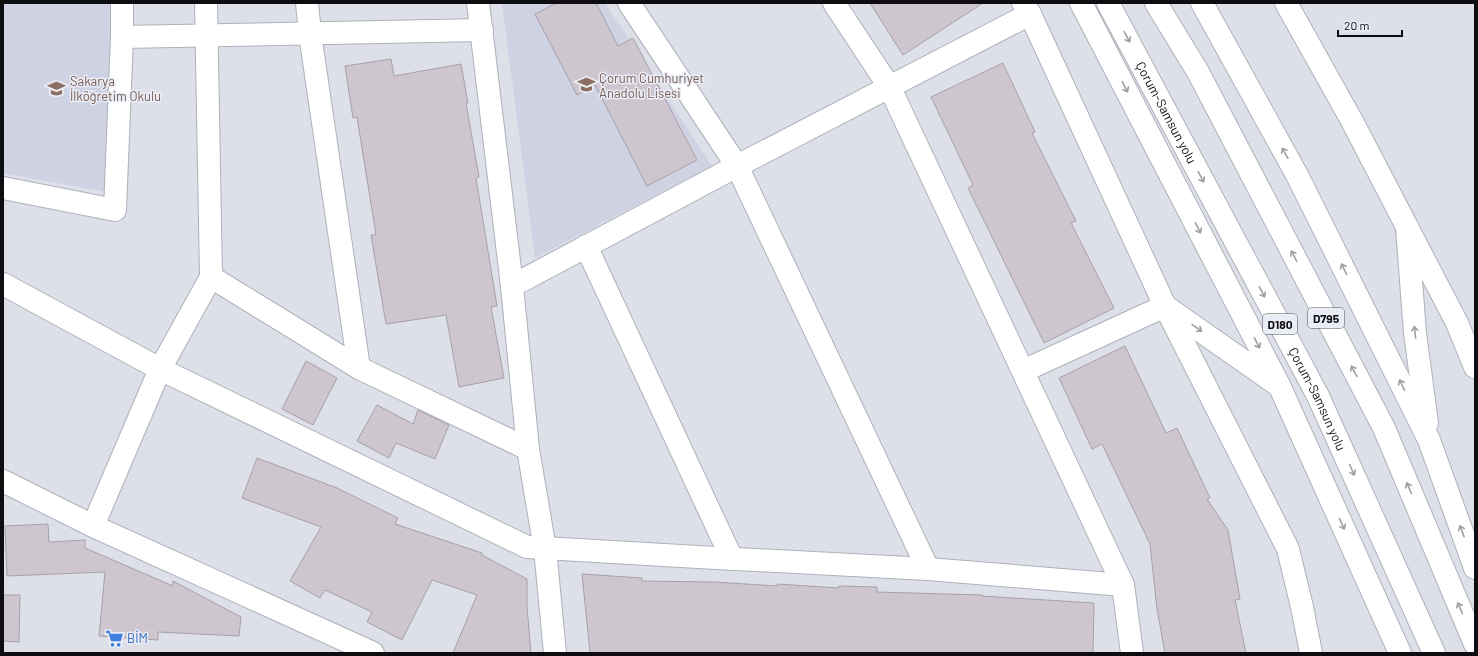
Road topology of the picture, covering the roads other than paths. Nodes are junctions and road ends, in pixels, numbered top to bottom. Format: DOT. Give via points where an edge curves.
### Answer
graph roads {
  1 [pos="122,3"];
  2 [pos="206,3"];
  3 [pos="307,3"];
  4 [pos="478,3"];
  5 [pos="629,3"];
  6 [pos="834,3"];
  7 [pos="1081,3"];
  8 [pos="1108,3"];
  9 [pos="1156,3"];
  10 [pos="1202,3"];
  11 [pos="1286,3"];
  12 [pos="1027,9"];
  13 [pos="482,30"];
  14 [pos="310,34"];
  15 [pos="207,36"];
  16 [pos="122,37"];
  17 [pos="890,88"];
  18 [pos="737,166"];
  19 [pos="3,188"];
  20 [pos="1407,228"];
  21 [pos="586,246"];
  22 [pos="211,276"];
  23 [pos="3,284"];
  24 [pos="512,286"];
  25 [pos="1165,306"];
  26 [pos="1466,322"];
  27 [pos="1475,367"];
  28 [pos="359,368"];
  29 [pos="160,369"];
  30 [pos="1023,371"];
  31 [pos="1279,385"];
  32 [pos="1429,440"];
  33 [pos="528,449"];
  34 [pos="3,480"];
  35 [pos="93,526"];
  36 [pos="545,549"];
  37 [pos="732,559"];
  38 [pos="1475,568"];
  39 [pos="928,569"];
  40 [pos="1123,585"];
  41 [pos="1475,644"];
  42 [pos="1395,647"];
  43 [pos="373,653"];
  44 [pos="556,653"];
  45 [pos="1132,653"];
  46 [pos="1311,653"];
  47 [pos="1434,653"];
  1 -- 16 [label="main road"];
  2 -- 15 [label="main road"];
  3 -- 14 [label="main road"];
  4 -- 13 [label="main road"];
  5 -- 18 [label="main road"];
  6 -- 17 [label="main road"];
  7 -- 31 [label="main road, one-way"];
  8 -- 47 [label="main road, Çorum-Samsun yolu / D180, one-way" via="1318,396"];
  41 -- 9 [label="main road, D795, one-way" via="1384,428 1198,72"];
  32 -- 10 [label="main road, one-way" via="1297,175"];
  11 -- 20 [label="main road" via="1352,121"];
  12 -- 17 [label="main road"];
  12 -- 25 [label="main road"];
  13 -- 14 [label="main road"];
  13 -- 24 [label="main road"];
  14 -- 15 [label="main road"];
  14 -- 28 [label="main road"];
  15 -- 16 [label="main road"];
  15 -- 22 [label="main road"];
  16 -- 19 [label="main road" via="115,210"];
  17 -- 18 [label="main road"];
  17 -- 30 [label="main road"];
  18 -- 21 [label="main road"];
  18 -- 39 [label="main road"];
  20 -- 26 [label="main road"];
  32 -- 20 [label="main road, one-way" via="1415,333"];
  21 -- 24 [label="main road"];
  21 -- 37 [label="main road"];
  22 -- 28 [label="main road"];
  22 -- 29 [label="main road"];
  23 -- 29 [label="main road"];
  24 -- 33 [label="main road"];
  25 -- 30 [label="main road"];
  25 -- 31 [label="main road, one-way"];
  25 -- 46 [label="main road" via="1288,549"];
  26 -- 27 [label="main road"];
  28 -- 33 [label="main road"];
  29 -- 35 [label="main road"];
  29 -- 36 [label="main road" via="527,547"];
  30 -- 40 [label="main road"];
  31 -- 42 [label="main road, one-way"];
  38 -- 32 [label="main road, one-way"];
  33 -- 36 [label="main road"];
  34 -- 35 [label="main road"];
  35 -- 43 [label="main road"];
  36 -- 37 [label="main road"];
  36 -- 44 [label="main road"];
  37 -- 39 [label="main road"];
  39 -- 40 [label="main road"];
  40 -- 45 [label="main road"];
}
